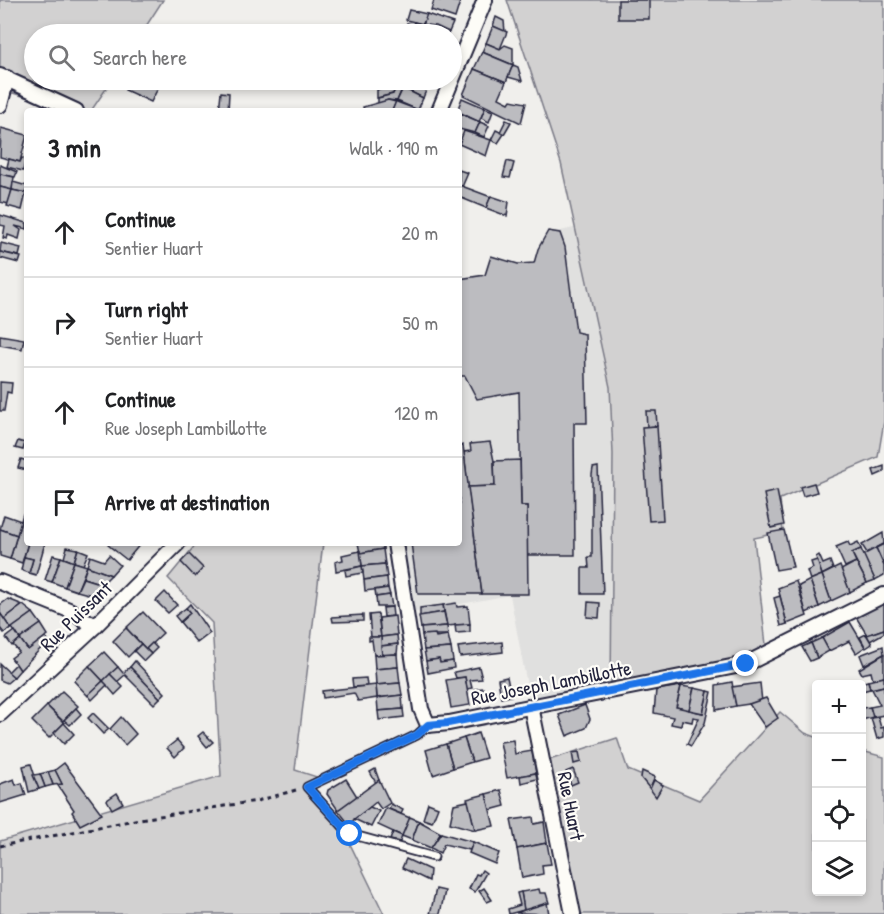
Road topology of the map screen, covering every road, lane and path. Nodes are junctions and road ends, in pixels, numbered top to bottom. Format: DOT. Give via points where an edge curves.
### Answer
graph roads {
  1 [pos="485,0"];
  2 [pos="462,56"];
  3 [pos="3,77"];
  4 [pos="24,87"];
  5 [pos="31,90"];
  6 [pos="448,90"];
  7 [pos="0,105"];
  8 [pos="70,108"];
  9 [pos="440,108"];
  10 [pos="175,546"];
  11 [pos="395,546"];
  12 [pos="0,582"];
  13 [pos="884,595"];
  14 [pos="95,627"];
  15 [pos="531,706"];
  16 [pos="0,714"];
  17 [pos="428,725"];
  18 [pos="307,787"];
  19 [pos="0,846"];
  20 [pos="434,856"];
  21 [pos="573,914"];
  1 -- 2 [label="street"];
  3 -- 4 [label="street"];
  3 -- 7 [label="street"];
  5 -- 8 [label="street"];
  6 -- 9 [label="street"];
  10 -- 14 [label="street, Rue Puissant"];
  11 -- 17 [label="street" via="421,709"];
  12 -- 14 [label="street" via="69,610"];
  13 -- 15 [label="street, Rue Joseph Lambillotte" via="746,664"];
  14 -- 16 [label="street, Rue Puissant"];
  15 -- 17 [label="street, Rue Joseph Lambillotte"];
  15 -- 21 [label="street, Rue Huart"];
  17 -- 18 [label="lane" via="417,735"];
  18 -- 19 [label="path" via="257,801"];
  18 -- 20 [label="lane" via="350,834"];
}
